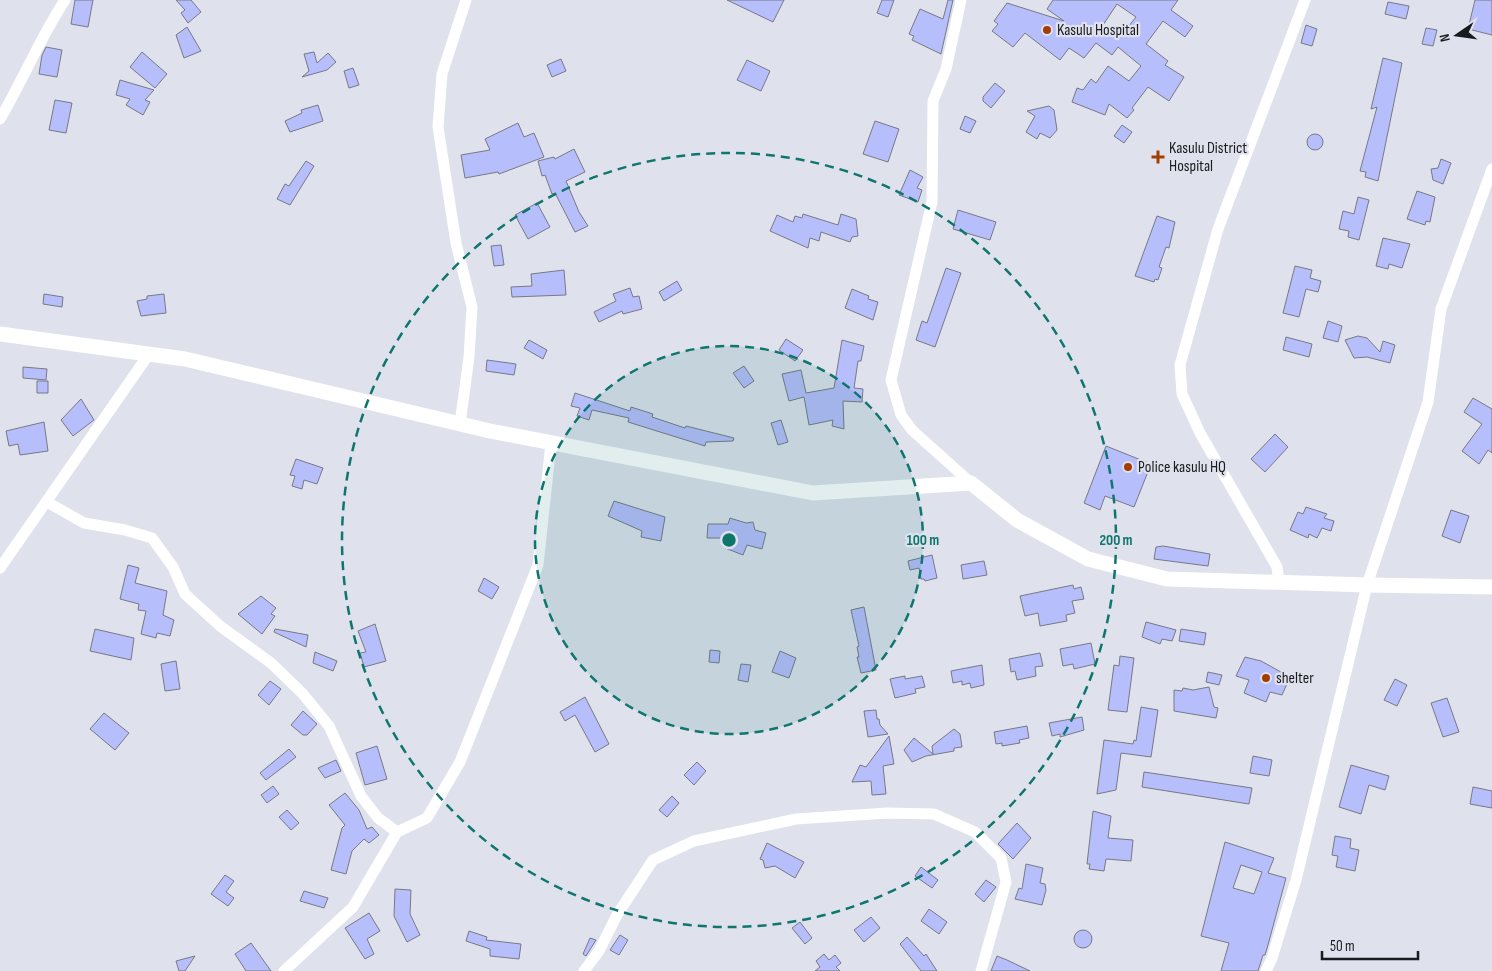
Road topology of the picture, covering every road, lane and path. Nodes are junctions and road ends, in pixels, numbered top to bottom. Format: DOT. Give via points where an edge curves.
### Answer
graph roads {
  1 [pos="65,0"];
  2 [pos="466,0"];
  3 [pos="961,0"];
  4 [pos="1304,0"];
  5 [pos="0,119"];
  6 [pos="1492,168"];
  7 [pos="0,334"];
  8 [pos="149,354"];
  9 [pos="460,424"];
  10 [pos="551,443"];
  11 [pos="970,483"];
  12 [pos="47,502"];
  13 [pos="0,568"];
  14 [pos="1278,582"];
  15 [pos="1367,586"];
  16 [pos="1492,586"];
  17 [pos="397,832"];
  18 [pos="284,971"];
  19 [pos="584,971"];
  20 [pos="981,971"];
  21 [pos="1266,971"];
  1 -- 5 [label="street" via="46,29"];
  2 -- 9 [label="street" via="442,74 438,127 456,242 472,307"];
  3 -- 11 [label="street" via="946,69 933,101 932,202 891,380 901,415 912,430"];
  4 -- 14 [label="street" via="1218,229 1180,365 1182,394 1200,433 1277,567"];
  6 -- 15 [label="street" via="1441,309 1428,402"];
  7 -- 8 [label="street"];
  8 -- 9 [label="street"];
  8 -- 12 [label="street"];
  9 -- 10 [label="street"];
  10 -- 11 [label="street" via="813,493"];
  10 -- 17 [label="street" via="538,565 460,762 427,818"];
  11 -- 14 [label="street" via="1017,520 1088,559 1167,579"];
  12 -- 13 [label="street"];
  12 -- 17 [label="street" via="84,523 152,538 173,566 185,594 220,626 271,663 302,693 329,726 361,796 378,818"];
  14 -- 15 [label="street"];
  15 -- 16 [label="street"];
  15 -- 21 [label="street" via="1296,880"];
  17 -- 18 [label="street" via="353,907"];
  19 -- 20 [label="street" via="653,860 694,841 796,819 887,813 934,814 975,832 1001,858 1006,882"];
}
